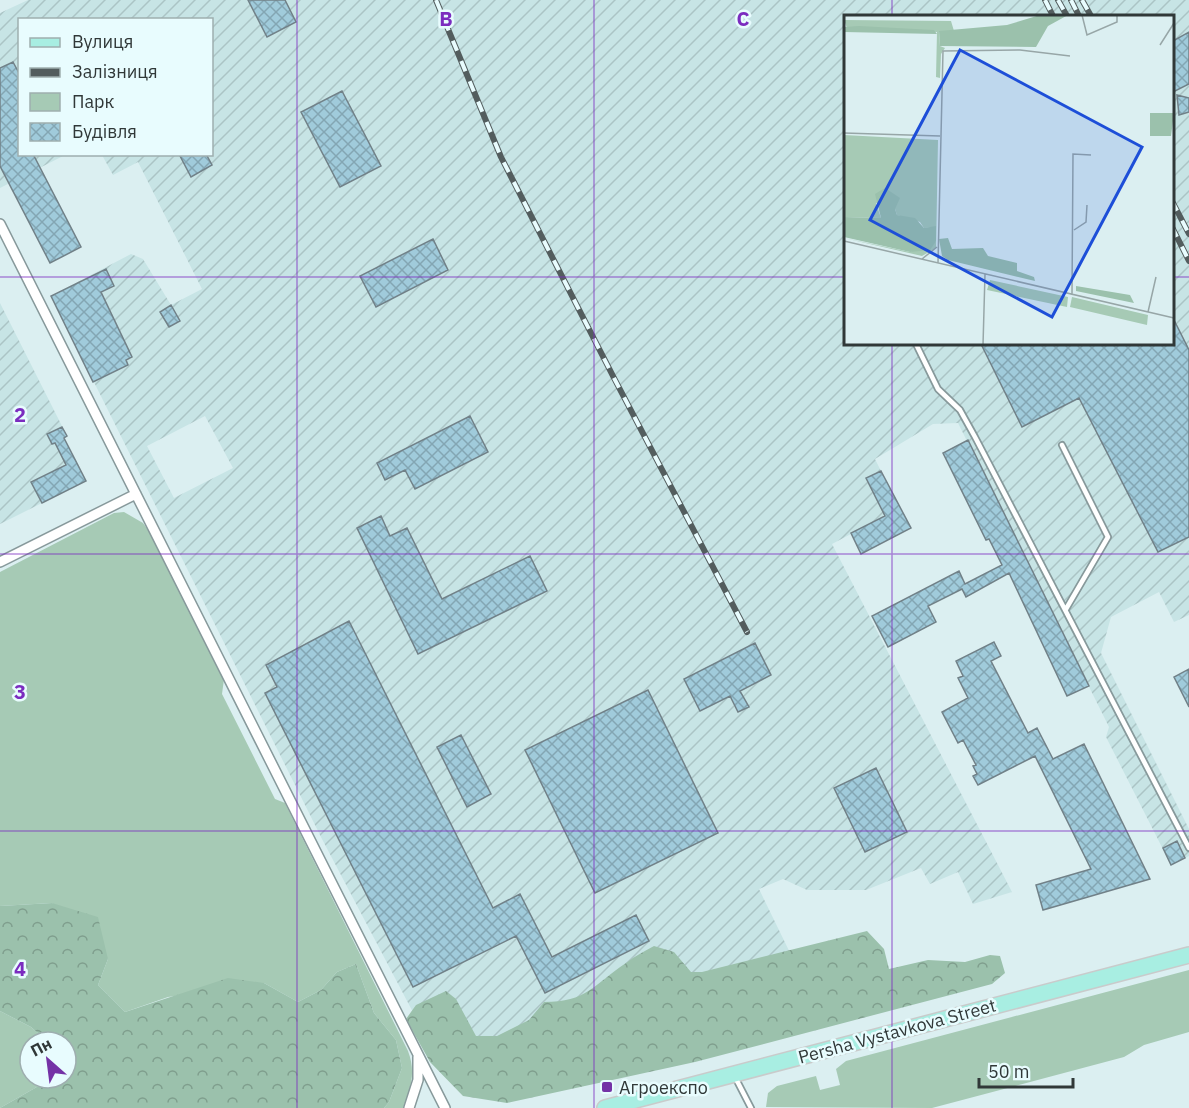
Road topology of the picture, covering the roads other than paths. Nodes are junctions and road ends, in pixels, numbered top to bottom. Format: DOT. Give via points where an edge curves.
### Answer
graph roads {
  1 [pos="0,224"];
  2 [pos="916,345"];
  3 [pos="1062,445"];
  4 [pos="136,494"];
  5 [pos="0,562"];
  6 [pos="1066,609"];
  7 [pos="1189,848"];
  8 [pos="1189,955"];
  9 [pos="417,1052"];
  10 [pos="734,1074"];
  11 [pos="409,1108"];
  12 [pos="445,1108"];
  13 [pos="605,1108"];
  14 [pos="751,1108"];
  1 -- 4 [label="street"];
  2 -- 6 [label="lane" via="938,389 960,410"];
  3 -- 6 [label="lane" via="1108,537"];
  4 -- 5 [label="street"];
  4 -- 9 [label="street"];
  6 -- 7 [label="lane"];
  8 -- 10 [label="main road, Persha Vystavkova Street"];
  9 -- 11 [label="street" via="418,1080"];
  9 -- 12 [label="street"];
  10 -- 13 [label="main road, Persha Vystavkova Street"];
  10 -- 14 [label="lane"];
}
